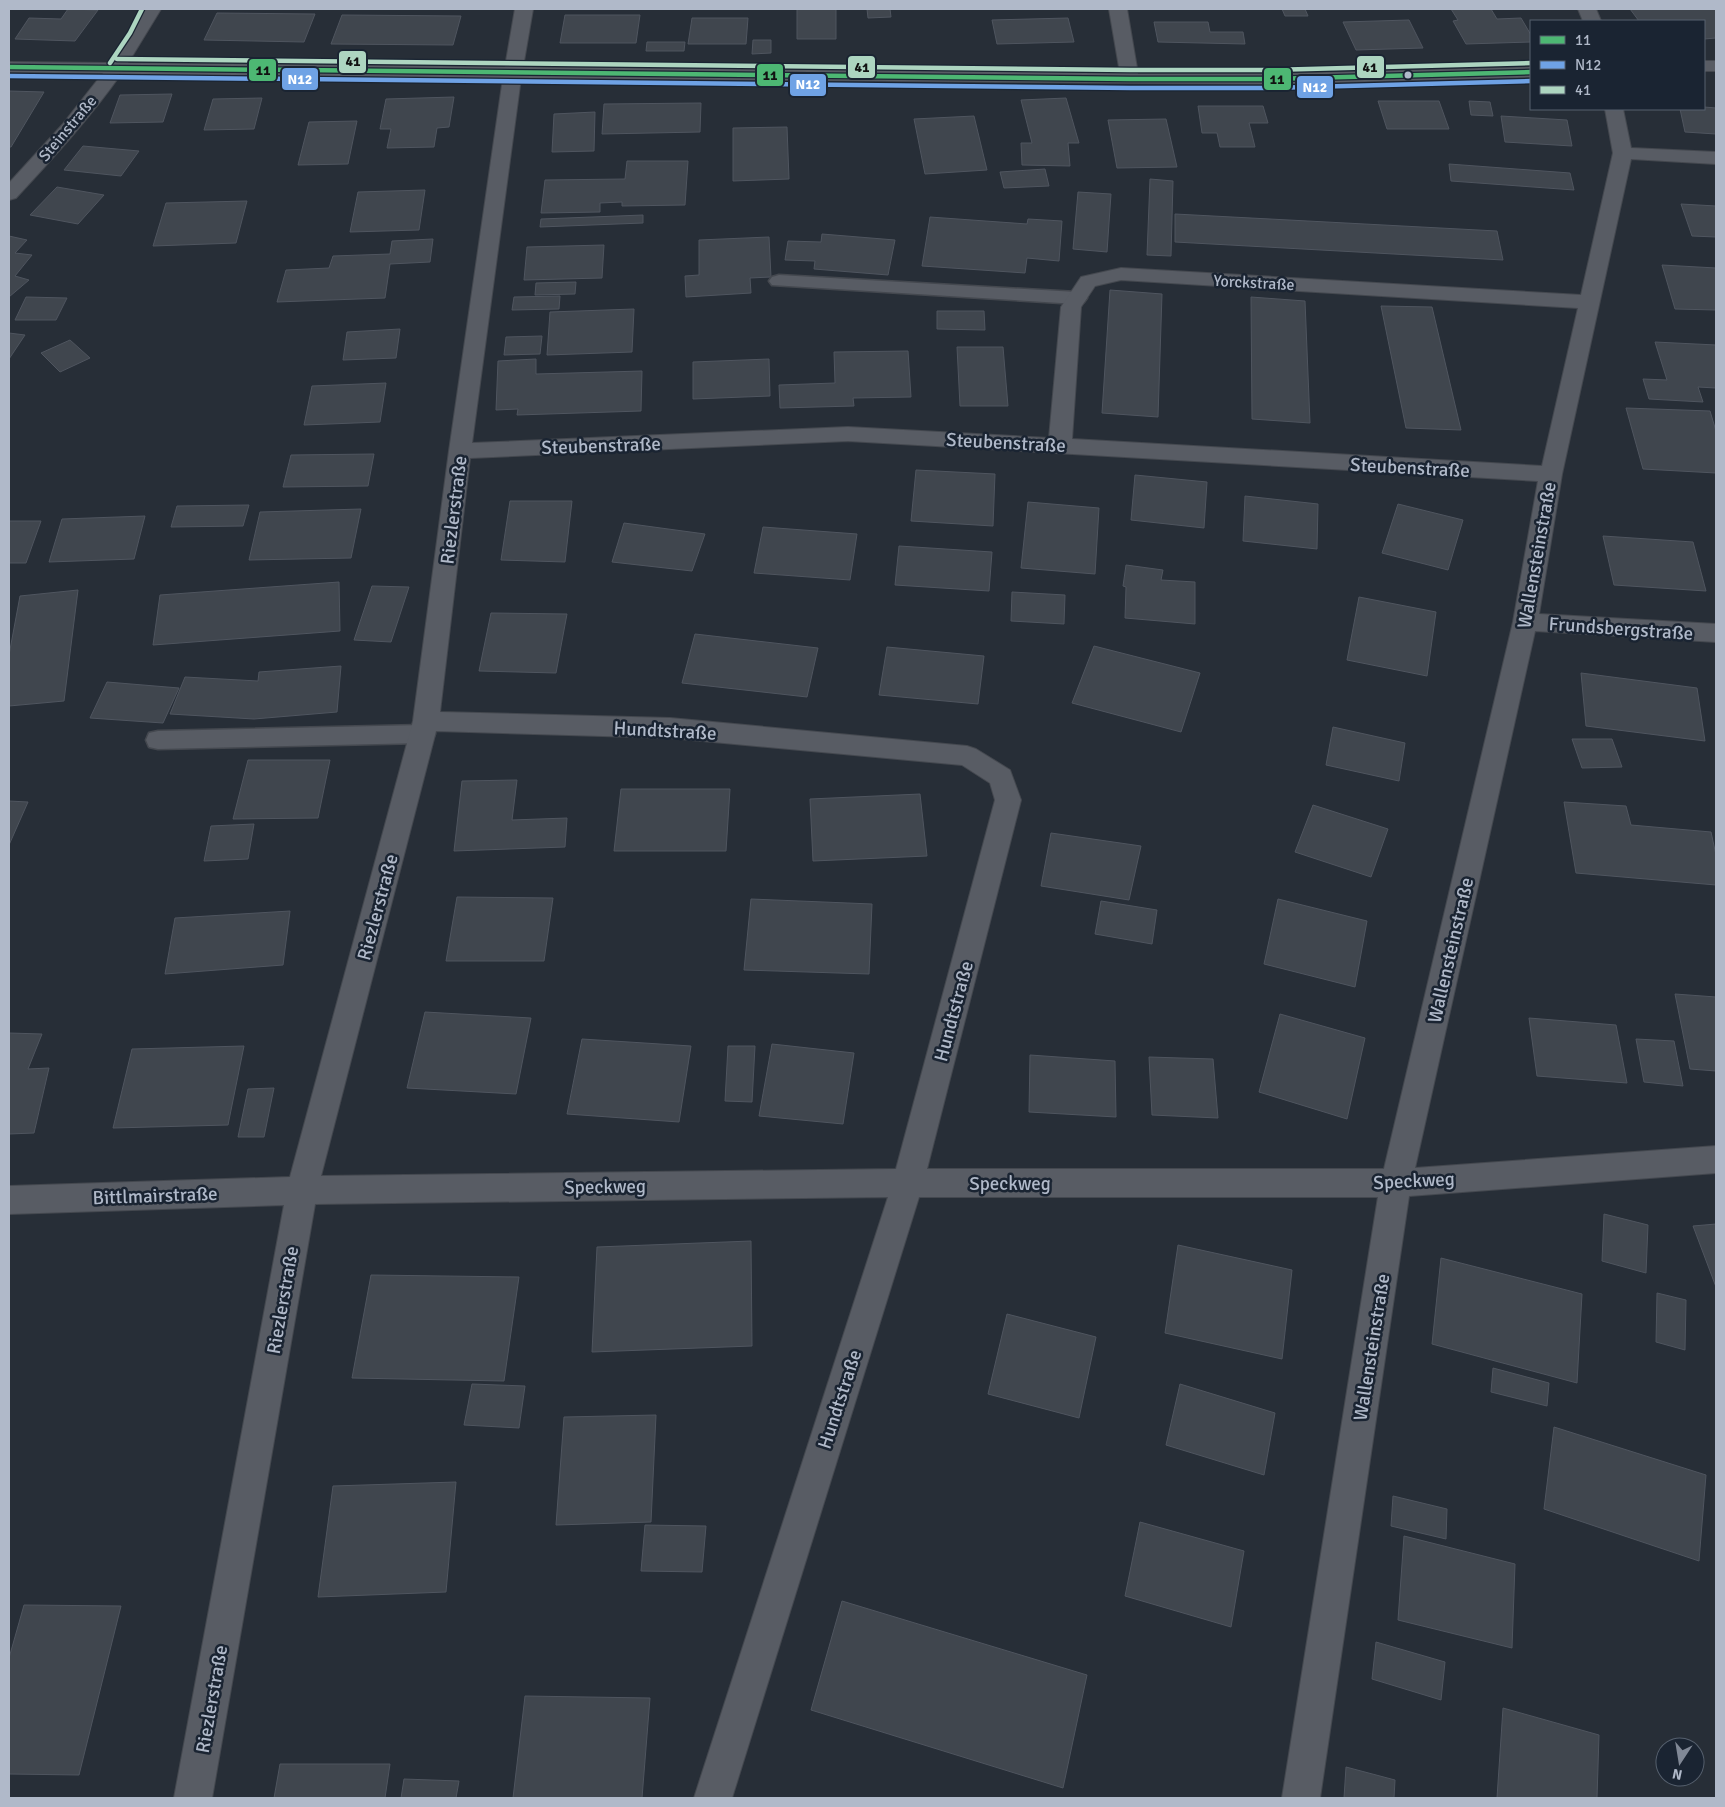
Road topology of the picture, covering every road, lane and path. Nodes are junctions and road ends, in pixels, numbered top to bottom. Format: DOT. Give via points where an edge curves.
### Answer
graph roads {
  1 [pos="152,9"];
  2 [pos="524,9"];
  3 [pos="1118,9"];
  4 [pos="9,67"];
  5 [pos="117,68"];
  6 [pos="513,71"];
  7 [pos="1530,72"];
  8 [pos="1130,79"];
  9 [pos="1614,110"];
  10 [pos="1622,153"];
  11 [pos="1716,158"];
  12 [pos="9,194"];
  13 [pos="779,281"];
  14 [pos="1077,298"];
  15 [pos="1590,302"];
  16 [pos="1060,445"];
  17 [pos="460,451"];
  18 [pos="1551,474"];
  19 [pos="1525,622"];
  20 [pos="1716,634"];
  21 [pos="424,728"];
  22 [pos="158,740"];
  23 [pos="1716,1160"];
  24 [pos="908,1183"];
  25 [pos="1396,1183"];
  26 [pos="302,1190"];
  27 [pos="9,1200"];
  28 [pos="193,1798"];
  29 [pos="713,1798"];
  30 [pos="1301,1798"];
  1 -- 5 [label="street, Steinstraße"];
  2 -- 6 [label="street, Riezlerstraße"];
  3 -- 8 [label="street"];
  4 -- 5 [label="street"];
  5 -- 6 [label="street"];
  5 -- 12 [label="street, Steinstraße" via="52,148"];
  6 -- 8 [label="street"];
  6 -- 17 [label="street, Riezlerstraße"];
  7 -- 8 [label="street"];
  9 -- 10 [label="street, Wallensteinstraße"];
  10 -- 11 [label="street"];
  10 -- 15 [label="street, Wallensteinstraße"];
  13 -- 14 [label="lane"];
  14 -- 15 [label="street, Yorckstraße" via="1088,281 1121,274"];
  14 -- 16 [label="street, Yorckstraße" via="1071,307"];
  15 -- 18 [label="street, Wallensteinstraße"];
  16 -- 17 [label="street, Steubenstraße" via="848,434"];
  16 -- 18 [label="street, Steubenstraße"];
  17 -- 21 [label="street, Riezlerstraße"];
  18 -- 19 [label="street, Wallensteinstraße"];
  19 -- 20 [label="street, Frundsbergstraße"];
  19 -- 25 [label="street, Wallensteinstraße"];
  21 -- 22 [label="lane"];
  21 -- 24 [label="street, Hundtstraße" via="670,728 967,756 1001,777 1008,800"];
  21 -- 26 [label="street, Riezlerstraße"];
  23 -- 25 [label="street, Speckweg"];
  24 -- 25 [label="street, Speckweg"];
  24 -- 26 [label="street, Speckweg"];
  24 -- 29 [label="street, Hundtstraße"];
  25 -- 30 [label="street, Wallensteinstraße"];
  26 -- 27 [label="street, Bittlmairstraße"];
  26 -- 28 [label="street, Riezlerstraße"];
}
